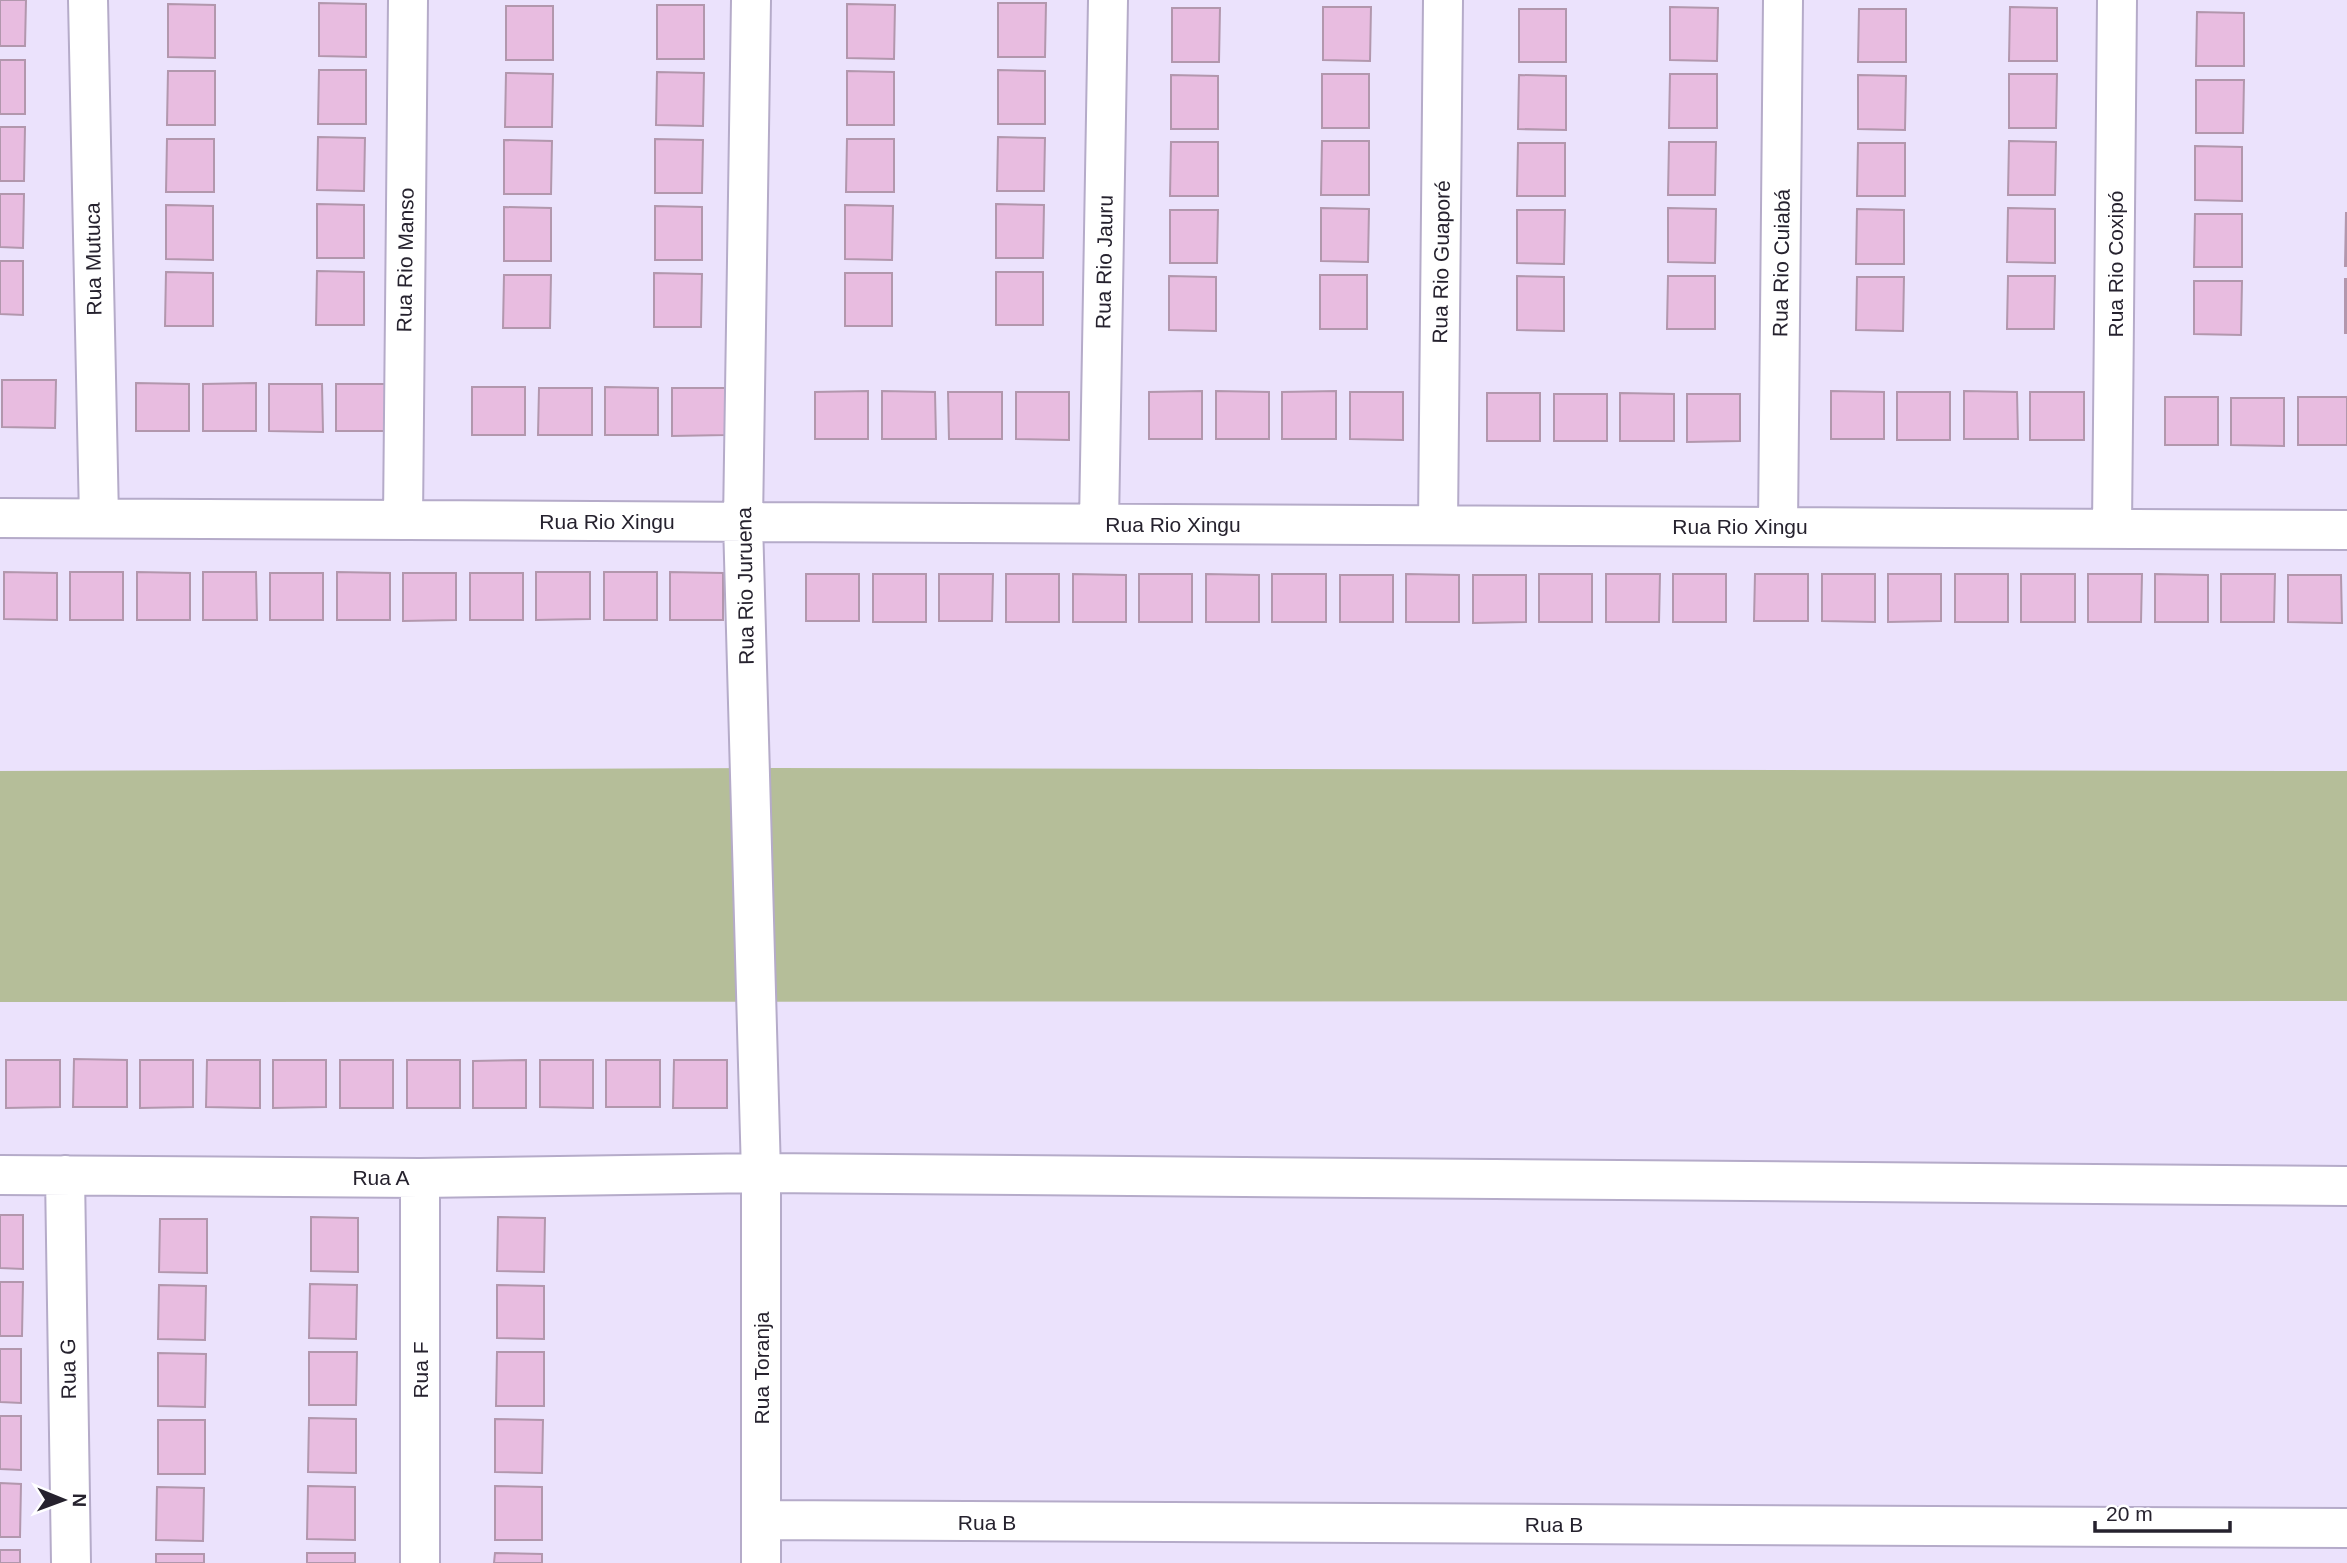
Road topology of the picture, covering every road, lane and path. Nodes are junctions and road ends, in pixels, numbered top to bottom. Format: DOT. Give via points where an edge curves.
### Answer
graph roads {
  1 [pos="88,0"];
  2 [pos="408,0"];
  3 [pos="751,0"];
  4 [pos="1108,0"];
  5 [pos="1443,0"];
  6 [pos="1783,0"];
  7 [pos="2117,0"];
  8 [pos="0,518"];
  9 [pos="99,518"];
  10 [pos="403,519"];
  11 [pos="743,522"];
  12 [pos="1099,523"];
  13 [pos="1438,525"];
  14 [pos="1779,527"];
  15 [pos="2112,528"];
  16 [pos="2347,530"];
  17 [pos="761,1173"];
  18 [pos="0,1175"];
  19 [pos="65,1175"];
  20 [pos="420,1178"];
  21 [pos="2347,1186"];
  22 [pos="761,1520"];
  23 [pos="2347,1528"];
  24 [pos="71,1563"];
  25 [pos="420,1563"];
  26 [pos="761,1563"];
  1 -- 9 [label="street, Rua Mutuca"];
  2 -- 10 [label="street, Rua Rio Manso"];
  3 -- 11 [label="street, Rua Rio Juruena"];
  4 -- 12 [label="street, Rua Rio Jauru"];
  5 -- 13 [label="street, Rua Rio Guaporé"];
  6 -- 14 [label="street, Rua Rio Cuiabá"];
  7 -- 15 [label="street, Rua Rio Coxipó"];
  8 -- 9 [label="street, Rua Rio Xingu"];
  9 -- 10 [label="street, Rua Rio Xingu"];
  10 -- 11 [label="street, Rua Rio Xingu"];
  11 -- 12 [label="street, Rua Rio Xingu"];
  11 -- 17 [label="street, Rua Rio Juruena"];
  12 -- 13 [label="street, Rua Rio Xingu"];
  13 -- 14 [label="street, Rua Rio Xingu"];
  14 -- 15 [label="street, Rua Rio Xingu"];
  15 -- 16 [label="street, Rua Rio Xingu"];
  17 -- 20 [label="street, Rua A"];
  17 -- 21 [label="street, Rua A"];
  17 -- 22 [label="street, Rua Toranja"];
  18 -- 19 [label="street, Rua A"];
  19 -- 20 [label="street, Rua A"];
  19 -- 24 [label="street, Rua G"];
  20 -- 25 [label="street, Rua F"];
  22 -- 23 [label="street, Rua B"];
  22 -- 26 [label="street, Rua Toranja"];
}
